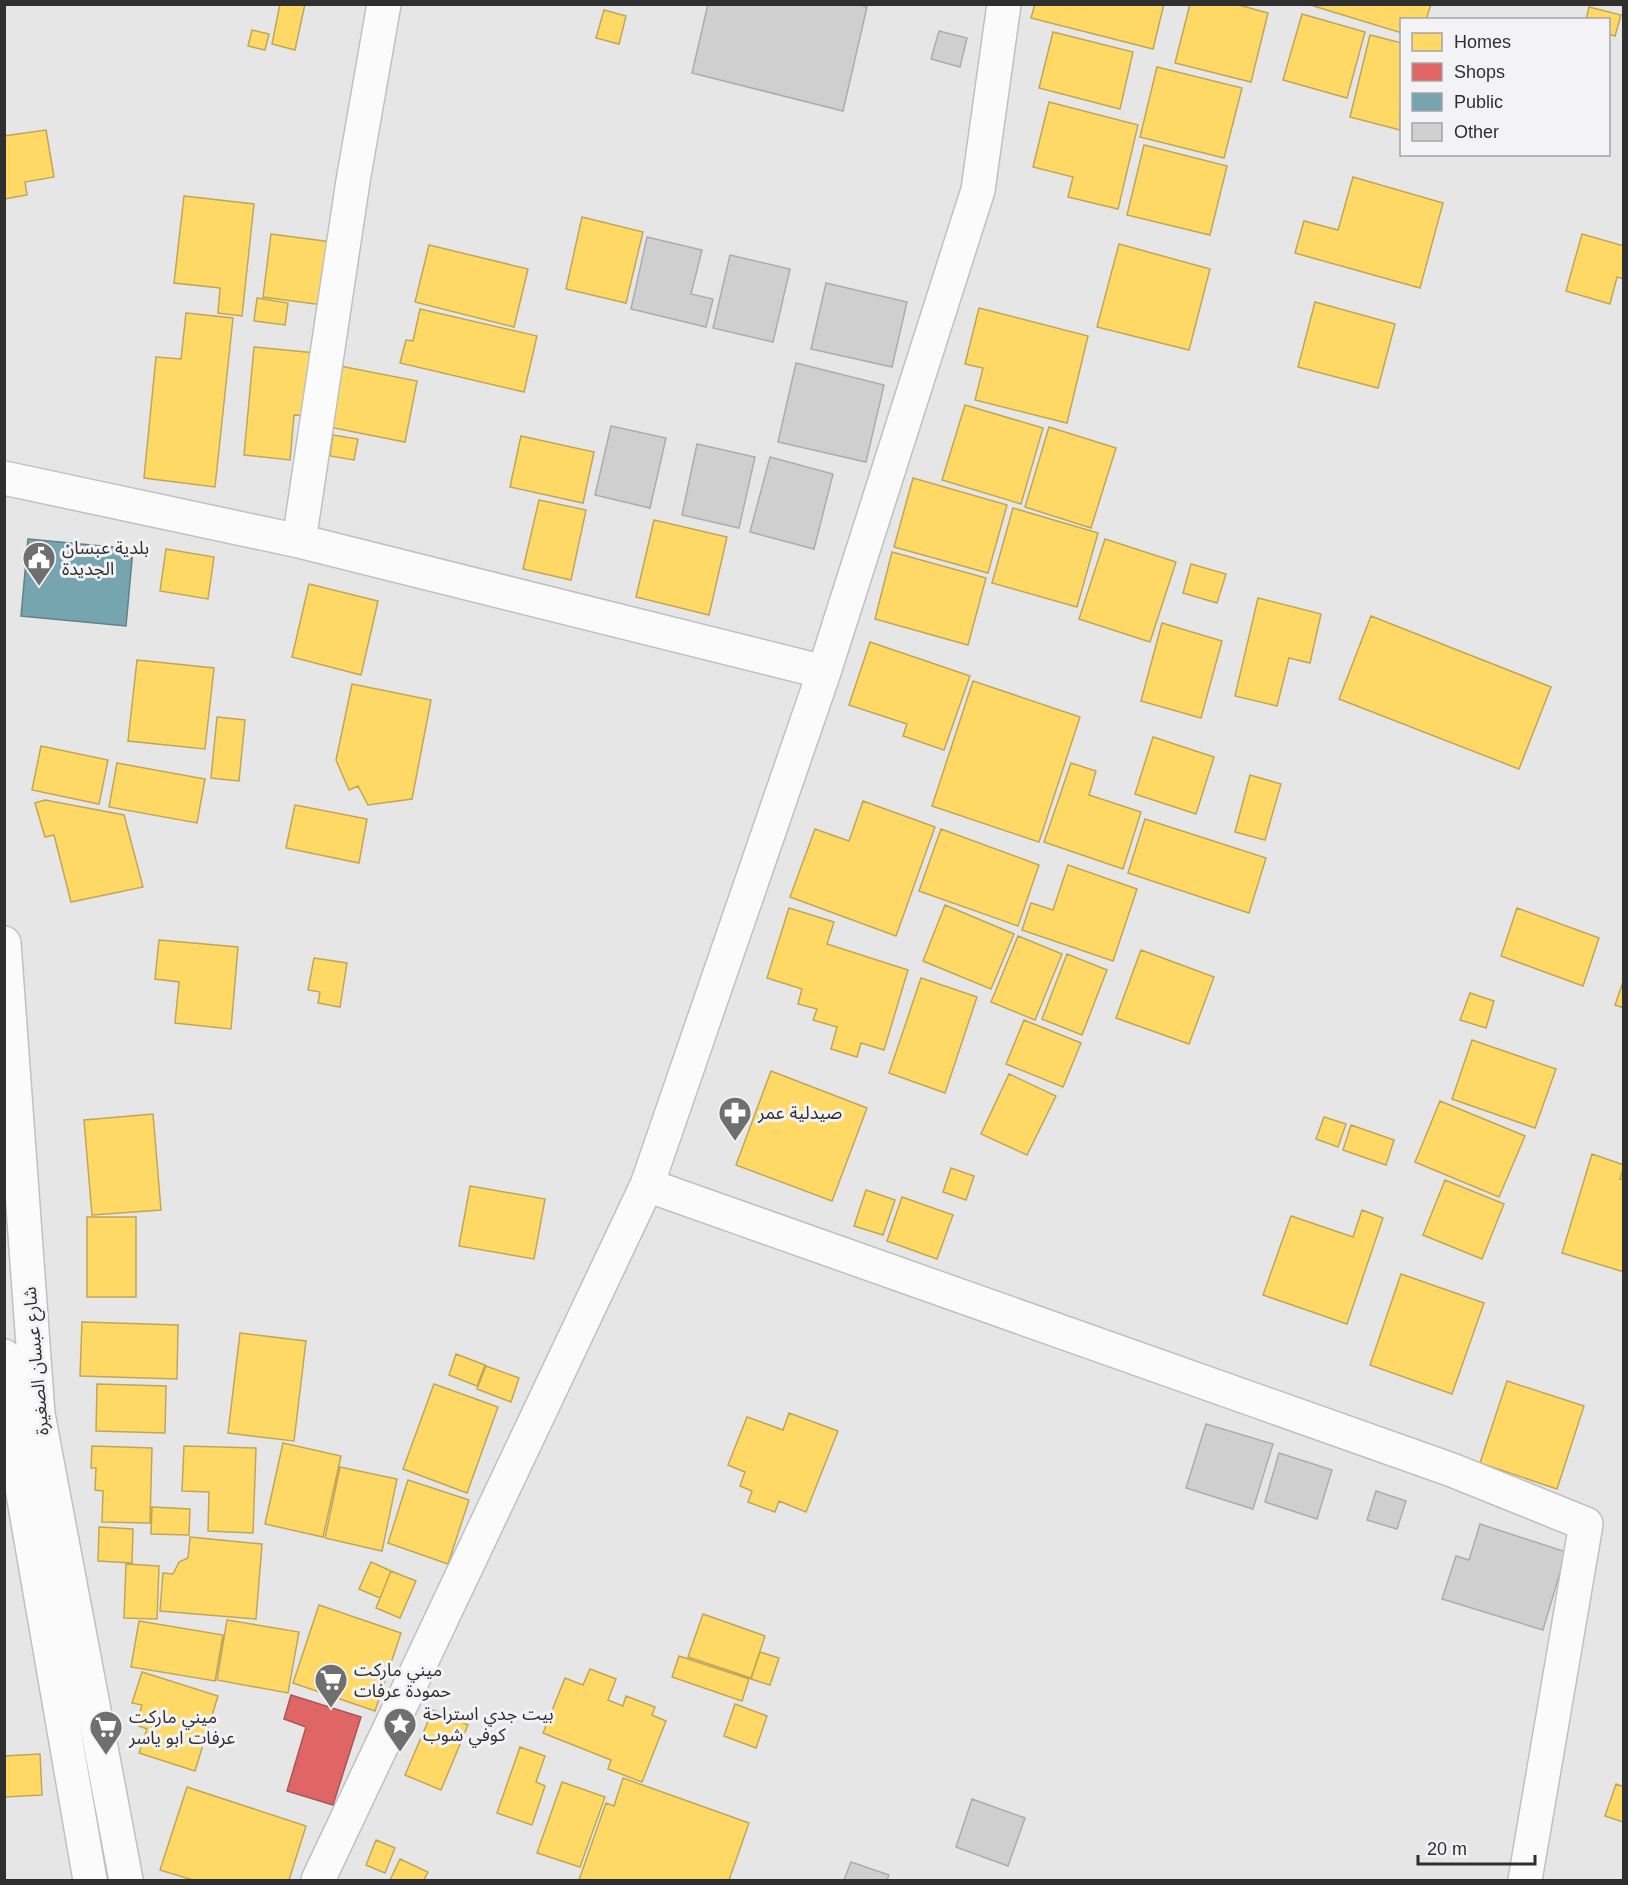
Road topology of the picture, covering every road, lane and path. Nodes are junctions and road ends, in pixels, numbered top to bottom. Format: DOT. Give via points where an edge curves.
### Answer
graph roads {
  1 [pos="384,4"];
  2 [pos="1004,4"];
  3 [pos="4,478"];
  4 [pos="299,542"];
  5 [pos="824,672"];
  6 [pos="4,943"];
  7 [pos="647,1185"];
  8 [pos="4,1356"];
  9 [pos="17,1409"];
  10 [pos="90,1881"];
  11 [pos="126,1881"];
  12 [pos="318,1881"];
  13 [pos="1525,1881"];
  1 -- 4 [label="street"];
  2 -- 5 [label="street" via="978,190"];
  3 -- 4 [label="street"];
  4 -- 5 [label="street"];
  5 -- 7 [label="street"];
  6 -- 9 [label="street, شارع عبسان الصغيرة"];
  7 -- 12 [label="street"];
  7 -- 13 [label="street" via="1452,1470 1586,1524"];
  8 -- 9 [label="street, شارع عبسان الصغيرة"];
  9 -- 10 [label="street, شارع عبسان الصغيرة"];
  9 -- 11 [label="street, شارع عبسان الصغيرة"];
}
